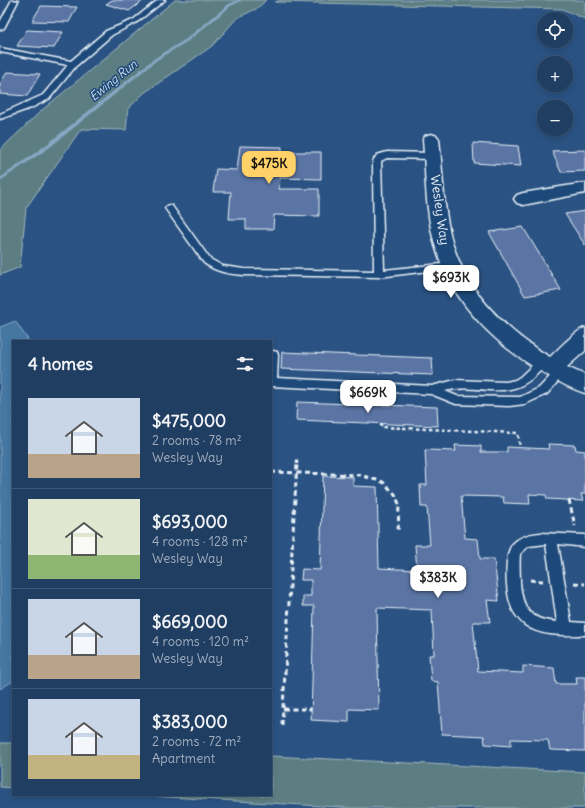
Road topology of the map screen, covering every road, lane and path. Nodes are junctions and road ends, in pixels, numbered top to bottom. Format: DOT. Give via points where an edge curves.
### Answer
graph roads {
  1 [pos="162,0"];
  2 [pos="15,1"];
  3 [pos="0,28"];
  4 [pos="0,50"];
  5 [pos="73,64"];
  6 [pos="0,117"];
  7 [pos="432,148"];
  8 [pos="585,188"];
  9 [pos="522,199"];
  10 [pos="169,208"];
  11 [pos="451,266"];
  12 [pos="379,274"];
  13 [pos="585,336"];
  14 [pos="273,355"];
  15 [pos="272,368"];
  16 [pos="567,373"];
  17 [pos="272,382"];
  18 [pos="432,390"];
  19 [pos="380,423"];
  20 [pos="520,448"];
  21 [pos="297,459"];
  22 [pos="272,472"];
  23 [pos="296,473"];
  24 [pos="569,500"];
  25 [pos="398,533"];
  26 [pos="551,539"];
  27 [pos="581,540"];
  28 [pos="565,628"];
  29 [pos="585,629"];
  30 [pos="283,709"];
  31 [pos="311,709"];
  32 [pos="282,725"];
  1 -- 5 [label="lane" via="135,21 109,34"];
  2 -- 3 [label="lane"];
  4 -- 5 [label="lane"];
  5 -- 6 [label="lane" via="46,97"];
  7 -- 11 [label="street, Wesley Way" via="439,219"];
  7 -- 12 [label="lane" via="387,155 377,161"];
  8 -- 9 [label="street"];
  10 -- 12 [label="lane" via="207,261 222,270"];
  11 -- 12 [label="lane"];
  11 -- 16 [label="street, Wesley Way" via="464,291 497,327 527,352"];
  13 -- 16 [label="street" via="578,344"];
  14 -- 15 [label="lane"];
  16 -- 18 [label="lane" via="524,380 506,386 455,384"];
  16 -- 18 [label="lane" via="543,391 521,401 456,400"];
  17 -- 18 [label="lane"];
  19 -- 20 [label="path" via="381,428 518,433"];
  21 -- 23 [label="path"];
  22 -- 23 [label="path"];
  23 -- 25 [label="path" via="360,475 383,482 395,494 399,504"];
  23 -- 30 [label="path"];
  24 -- 27 [label="path"];
  26 -- 27 [label="lane"];
  26 -- 28 [label="lane"];
  26 -- 28 [label="lane" via="527,541 519,546 514,554 516,602 524,616 534,623"];
  28 -- 29 [label="lane"];
  30 -- 31 [label="path"];
  30 -- 32 [label="path"];
}
